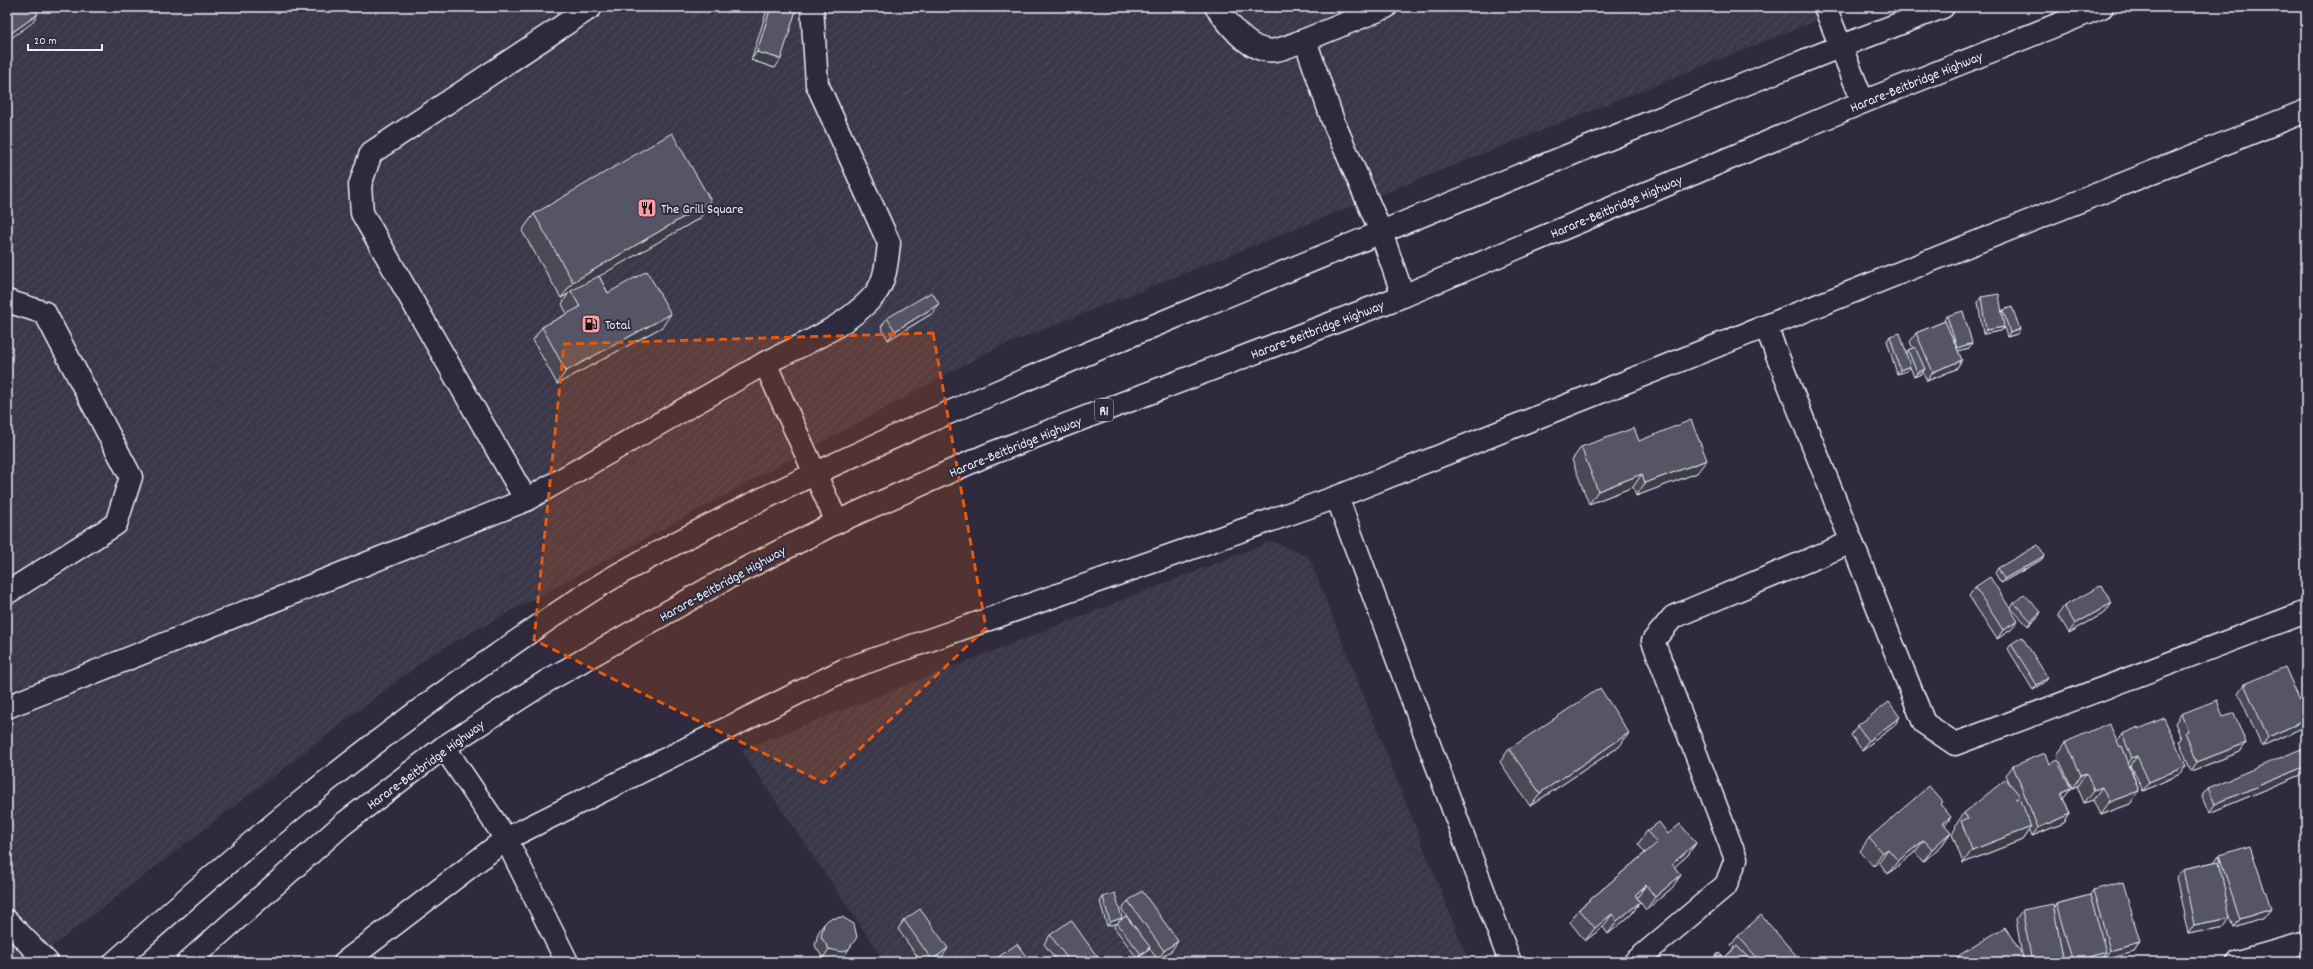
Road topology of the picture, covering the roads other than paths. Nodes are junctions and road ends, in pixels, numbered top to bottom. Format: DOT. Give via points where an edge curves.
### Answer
graph roads {
  1 [pos="590,7"];
  2 [pos="812,7"];
  3 [pos="1216,7"];
  4 [pos="1386,7"];
  5 [pos="1825,7"];
  6 [pos="1943,7"];
  7 [pos="2102,7"];
  8 [pos="1305,40"];
  9 [pos="1840,46"];
  10 [pos="1863,102"];
  11 [pos="2306,111"];
  12 [pos="1381,232"];
  13 [pos="1403,296"];
  14 [pos="7,301"];
  15 [pos="1766,327"];
  16 [pos="765,363"];
  17 [pos="814,473"];
  18 [pos="1338,497"];
  19 [pos="526,500"];
  20 [pos="837,522"];
  21 [pos="1852,542"];
  22 [pos="7,593"];
  23 [pos="2306,612"];
  24 [pos="7,707"];
  25 [pos="444,747"];
  26 [pos="506,839"];
  27 [pos="7,921"];
  28 [pos="2306,943"];
  29 [pos="47,962"];
  30 [pos="115,962"];
  31 [pos="188,962"];
  32 [pos="345,962"];
  33 [pos="567,962"];
  34 [pos="1510,962"];
  35 [pos="1635,962"];
  36 [pos="2238,962"];
  1 -- 19 [label="main road" via="372,153 360,186 362,213"];
  2 -- 16 [label="main road" via="817,84 889,243 886,271 876,292 854,314 798,348"];
  3 -- 8 [label="main road" via="1236,33 1253,46 1274,50"];
  4 -- 8 [label="main road"];
  5 -- 9 [label="main road"];
  6 -- 9 [label="main road"];
  7 -- 10 [label="main road, Harare-Beitbridge Highway / R1"];
  8 -- 12 [label="main road" via="1333,121"];
  9 -- 10 [label="main road"];
  9 -- 12 [label="main road"];
  10 -- 13 [label="main road, Harare-Beitbridge Highway / R1"];
  11 -- 15 [label="main road"];
  12 -- 13 [label="main road"];
  12 -- 17 [label="main road" via="990,394"];
  13 -- 20 [label="main road, Harare-Beitbridge Highway / R1" via="987,455"];
  14 -- 22 [label="main road" via="45,313 131,477 116,524"];
  15 -- 18 [label="main road"];
  15 -- 21 [label="main road"];
  16 -- 17 [label="main road"];
  16 -- 19 [label="main road"];
  17 -- 20 [label="main road"];
  17 -- 30 [label="main road" via="618,575 578,599 435,697 221,867"];
  18 -- 26 [label="main road" via="844,670"];
  18 -- 34 [label="main road"];
  19 -- 24 [label="main road"];
  20 -- 25 [label="main road, Harare-Beitbridge Highway / R1" via="715,584 547,682"];
  21 -- 23 [label="main road" via="1924,723 1955,744"];
  21 -- 35 [label="main road" via="1673,617 1653,642 1736,860 1726,885"];
  25 -- 26 [label="main road"];
  25 -- 31 [label="main road, Harare-Beitbridge Highway / R1" via="342,825"];
  26 -- 32 [label="main road"];
  26 -- 33 [label="main road"];
  27 -- 29 [label="main road"];
  28 -- 36 [label="main road"];
}
